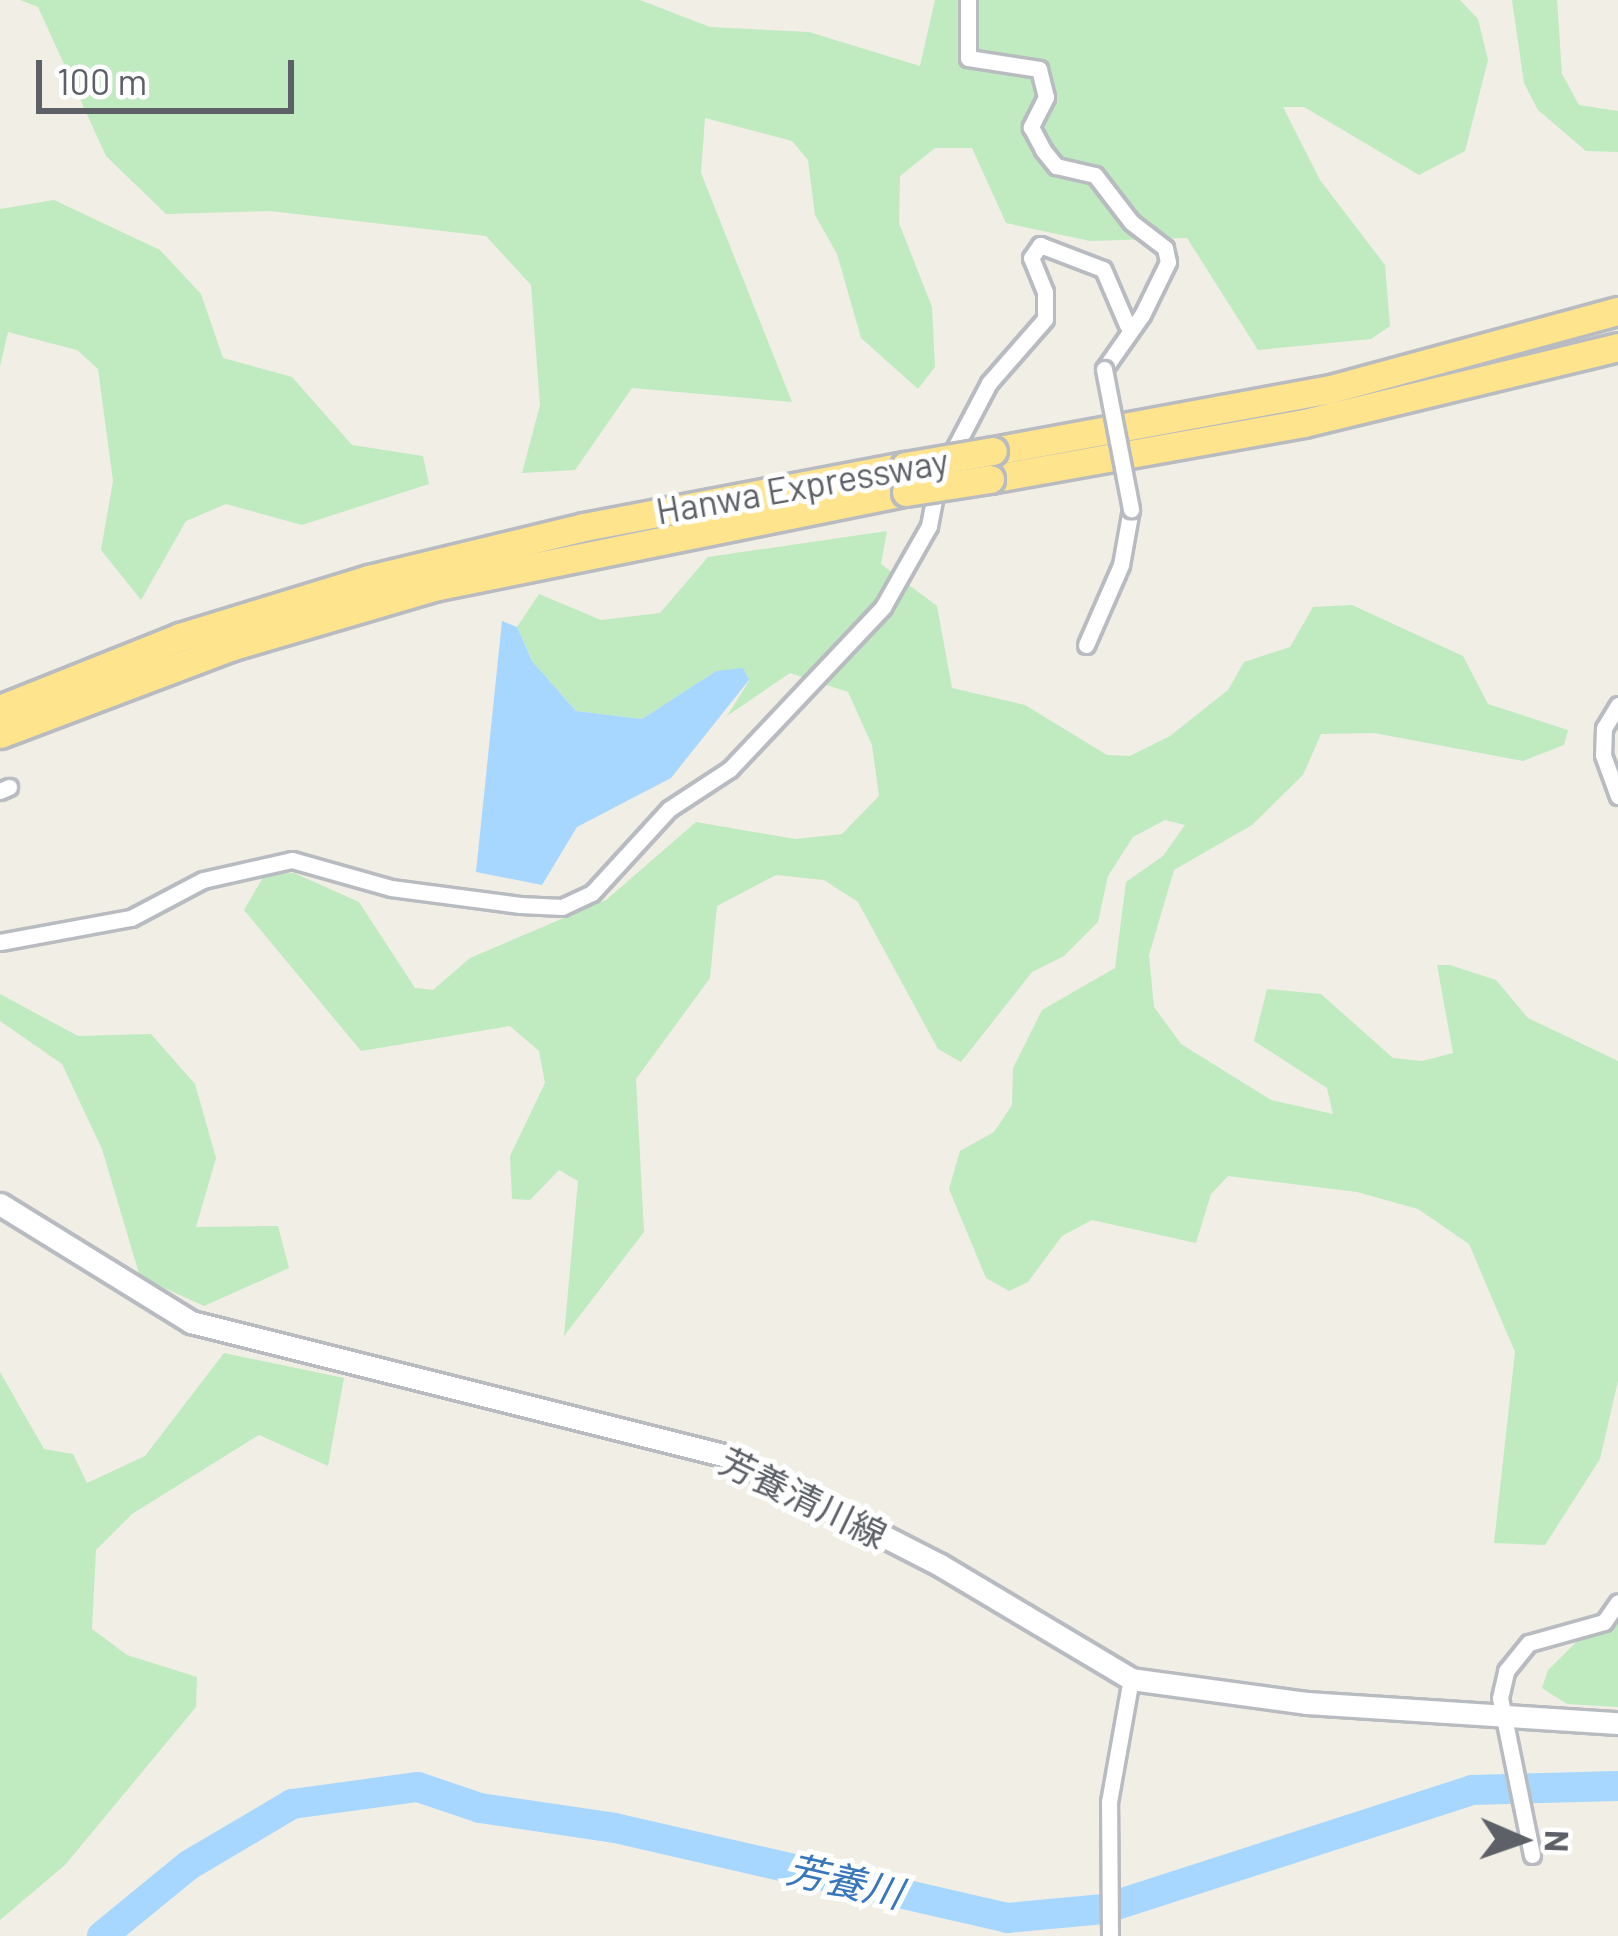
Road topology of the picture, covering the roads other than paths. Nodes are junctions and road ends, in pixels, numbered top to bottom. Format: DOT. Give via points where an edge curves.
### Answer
graph roads {
  1 [pos="968,0"];
  2 [pos="1618,311"];
  3 [pos="1127,325"];
  4 [pos="1618,347"];
  5 [pos="1302,409"];
  6 [pos="905,479"];
  7 [pos="1086,645"];
  8 [pos="1618,705"];
  9 [pos="0,709"];
  10 [pos="0,734"];
  11 [pos="1618,796"];
  12 [pos="0,942"];
  13 [pos="0,1204"];
  14 [pos="1618,1602"];
  15 [pos="1131,1678"];
  16 [pos="1618,1723"];
  17 [pos="1510,1732"];
  18 [pos="1532,1855"];
  19 [pos="1111,1936"];
  1 -- 3 [label="street" via="968,58 1039,69 1046,97 1030,127 1043,150 1056,166 1095,175 1131,222 1165,248 1168,262 1142,315"];
  2 -- 5 [label="highway, Hanwa Expressway"];
  3 -- 7 [label="street, bridge" via="1104,369 1131,509 1121,565"];
  3 -- 12 [label="street" via="1103,269 1040,245 1030,257 1045,292 1045,320 970,416 936,487 929,526 883,608 730,769 669,809 592,893 562,907 520,905 391,888 292,860 203,880 131,918"];
  4 -- 5 [label="highway, Hanwa Expressway" via="1527,373"];
  5 -- 6 [label="highway, Hanwa Expressway, bridge"];
  6 -- 9 [label="highway, Hanwa Expressway" via="606,522 369,579 180,638"];
  6 -- 10 [label="highway, Hanwa Expressway" via="433,587 232,646"];
  8 -- 11 [label="street" via="1604,728 1603,755"];
  13 -- 15 [label="main road, 芳養清川線" via="191,1322 727,1456 940,1565"];
  14 -- 17 [label="street" via="1604,1622 1528,1643 1506,1671 1500,1698"];
  15 -- 17 [label="main road, 芳養清川線"];
  15 -- 19 [label="street" via="1104,1868"];
  16 -- 17 [label="main road, 芳養清川線"];
  17 -- 18 [label="street"];
}
